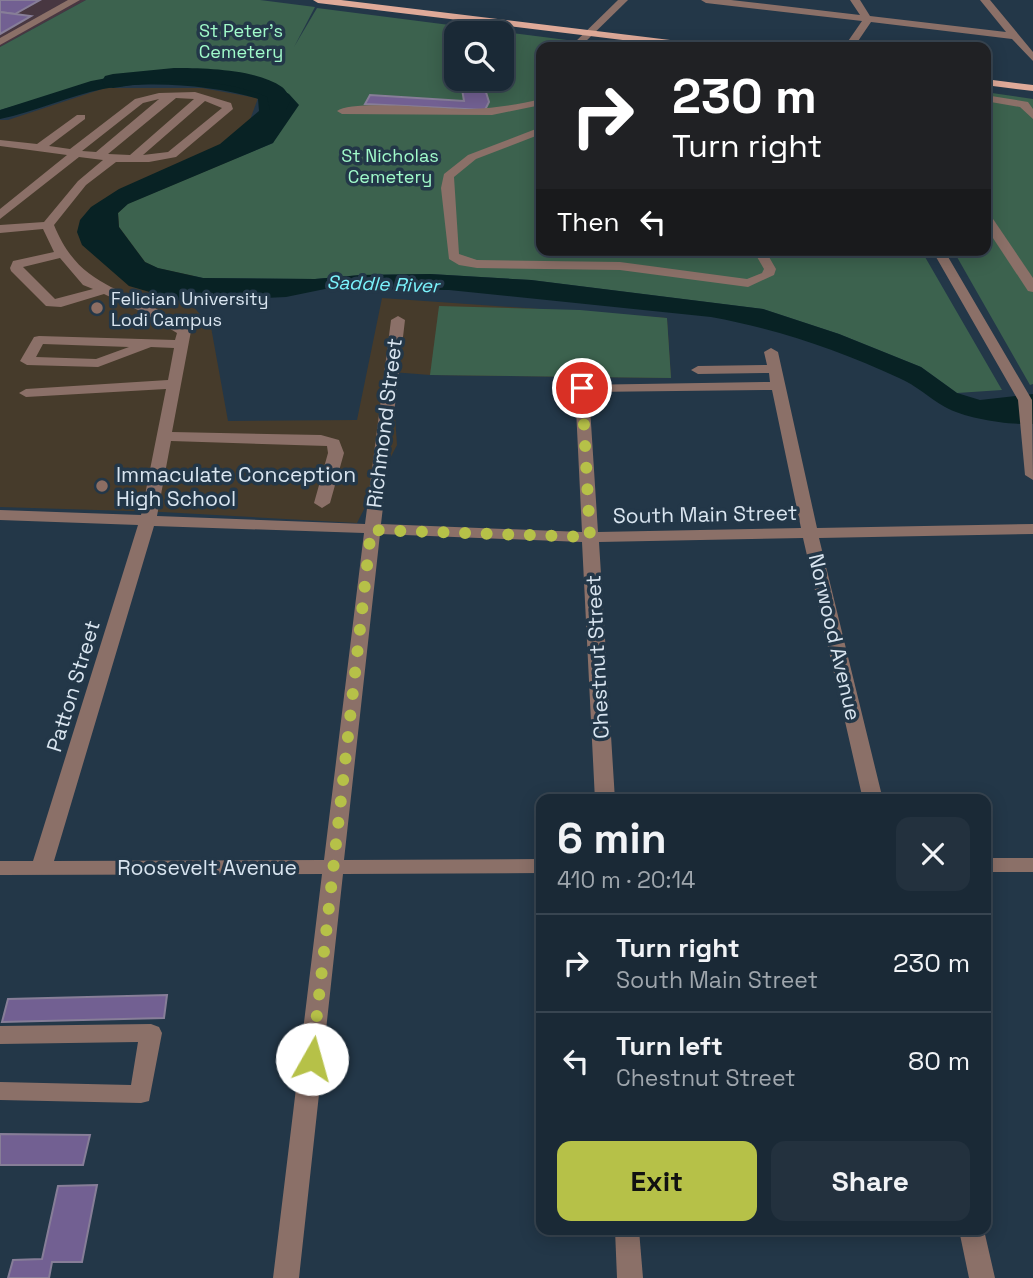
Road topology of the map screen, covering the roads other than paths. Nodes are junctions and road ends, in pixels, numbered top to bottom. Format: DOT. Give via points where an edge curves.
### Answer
graph roads {
  1 [pos="75,0"];
  2 [pos="318,0"];
  3 [pos="623,0"];
  4 [pos="706,0"];
  5 [pos="855,0"];
  6 [pos="985,0"];
  7 [pos="867,19"];
  8 [pos="589,33"];
  9 [pos="1015,36"];
  10 [pos="0,42"];
  11 [pos="580,42"];
  12 [pos="662,42"];
  13 [pos="852,42"];
  14 [pos="1033,58"];
  15 [pos="991,83"];
  16 [pos="1033,88"];
  17 [pos="173,95"];
  18 [pos="201,98"];
  19 [pos="991,99"];
  20 [pos="536,103"];
  21 [pos="342,111"];
  22 [pos="1033,116"];
  23 [pos="80,117"];
  24 [pos="536,132"];
  25 [pos="0,143"];
  26 [pos="39,148"];
  27 [pos="74,153"];
  28 [pos="106,157"];
  29 [pos="133,158"];
  30 [pos="0,215"];
  31 [pos="48,225"];
  32 [pos="991,225"];
  33 [pos="0,229"];
  34 [pos="62,254"];
  35 [pos="762,256"];
  36 [pos="941,256"];
  37 [pos="1033,288"];
  38 [pos="105,290"];
  39 [pos="398,320"];
  40 [pos="181,344"];
  41 [pos="146,345"];
  42 [pos="771,352"];
  43 [pos="775,369"];
  44 [pos="698,370"];
  45 [pos="174,384"];
  46 [pos="779,386"];
  47 [pos="26,393"];
  48 [pos="164,436"];
  49 [pos="1033,475"];
  50 [pos="322,502"];
  51 [pos="0,515"];
  52 [pos="148,520"];
  53 [pos="371,530"];
  54 [pos="1032,530"];
  55 [pos="810,533"];
  56 [pos="590,537"];
  57 [pos="605,794"];
  58 [pos="872,794"];
  59 [pos="991,865"];
  60 [pos="1033,865"];
  61 [pos="42,866"];
  62 [pos="536,866"];
  63 [pos="335,867"];
  64 [pos="0,868"];
  65 [pos="0,1034"];
  66 [pos="0,1091"];
  67 [pos="627,1235"];
  68 [pos="972,1235"];
  69 [pos="286,1278"];
  70 [pos="630,1278"];
  71 [pos="982,1278"];
  1 -- 10 [label="street"];
  2 -- 8 [label="main road"];
  3 -- 8 [label="street"];
  4 -- 7 [label="street"];
  5 -- 7 [label="street"];
  6 -- 9 [label="street"];
  7 -- 9 [label="street"];
  7 -- 13 [label="street"];
  8 -- 11 [label="street"];
  8 -- 12 [label="main road"];
  9 -- 14 [label="street"];
  15 -- 16 [label="main road"];
  17 -- 18 [label="street"];
  17 -- 27 [label="street" via="139,101"];
  17 -- 28 [label="street"];
  18 -- 29 [label="street"];
  18 -- 29 [label="street" via="222,102 228,109 172,155"];
  19 -- 22 [label="street" via="1024,104"];
  20 -- 21 [label="street" via="481,113"];
  23 -- 26 [label="street"];
  24 -- 35 [label="street" via="472,157 448,176 453,256 458,260 599,264 748,283 768,275 770,269"];
  25 -- 26 [label="street"];
  26 -- 27 [label="street"];
  27 -- 28 [label="street"];
  27 -- 30 [label="street"];
  28 -- 29 [label="street"];
  28 -- 31 [label="street"];
  31 -- 33 [label="street"];
  31 -- 34 [label="street"];
  32 -- 37 [label="street"];
  34 -- 38 [label="street" via="88,282"];
  34 -- 38 [label="street" via="16,268 51,303"];
  36 -- 49 [label="street" via="1024,400"];
  38 -- 40 [label="street" via="184,331"];
  39 -- 53 [label="street, Richmond Street"];
  40 -- 41 [label="street"];
  40 -- 45 [label="street, Patton Street"];
  41 -- 41 [label="street" via="38,340 27,361 98,362"];
  42 -- 43 [label="street, Norwood Avenue"];
  43 -- 44 [label="street"];
  43 -- 46 [label="street, Norwood Avenue"];
  45 -- 47 [label="street"];
  45 -- 48 [label="street, Patton Street"];
  46 -- 55 [label="street, Norwood Avenue"];
  46 -- 56 [label="street, Chestnut Street" via="582,388"];
  48 -- 50 [label="street" via="334,443 337,453"];
  48 -- 52 [label="street, Patton Street"];
  51 -- 52 [label="street, South Main Street"];
  52 -- 53 [label="street, South Main Street"];
  52 -- 61 [label="street, Patton Street"];
  53 -- 56 [label="street, South Main Street"];
  53 -- 63 [label="street, Richmond Street"];
  54 -- 55 [label="street, South Main Street"];
  55 -- 56 [label="street, South Main Street"];
  55 -- 58 [label="street, Norwood Avenue"];
  56 -- 57 [label="street, Chestnut Street"];
  59 -- 60 [label="street"];
  61 -- 63 [label="street, Roosevelt Avenue"];
  61 -- 64 [label="street, Roosevelt Avenue"];
  62 -- 63 [label="street, Roosevelt Avenue"];
  63 -- 69 [label="street, Richmond Street"];
  65 -- 66 [label="street" via="151,1033 141,1094"];
  67 -- 70 [label="street"];
  68 -- 71 [label="street"];
}
